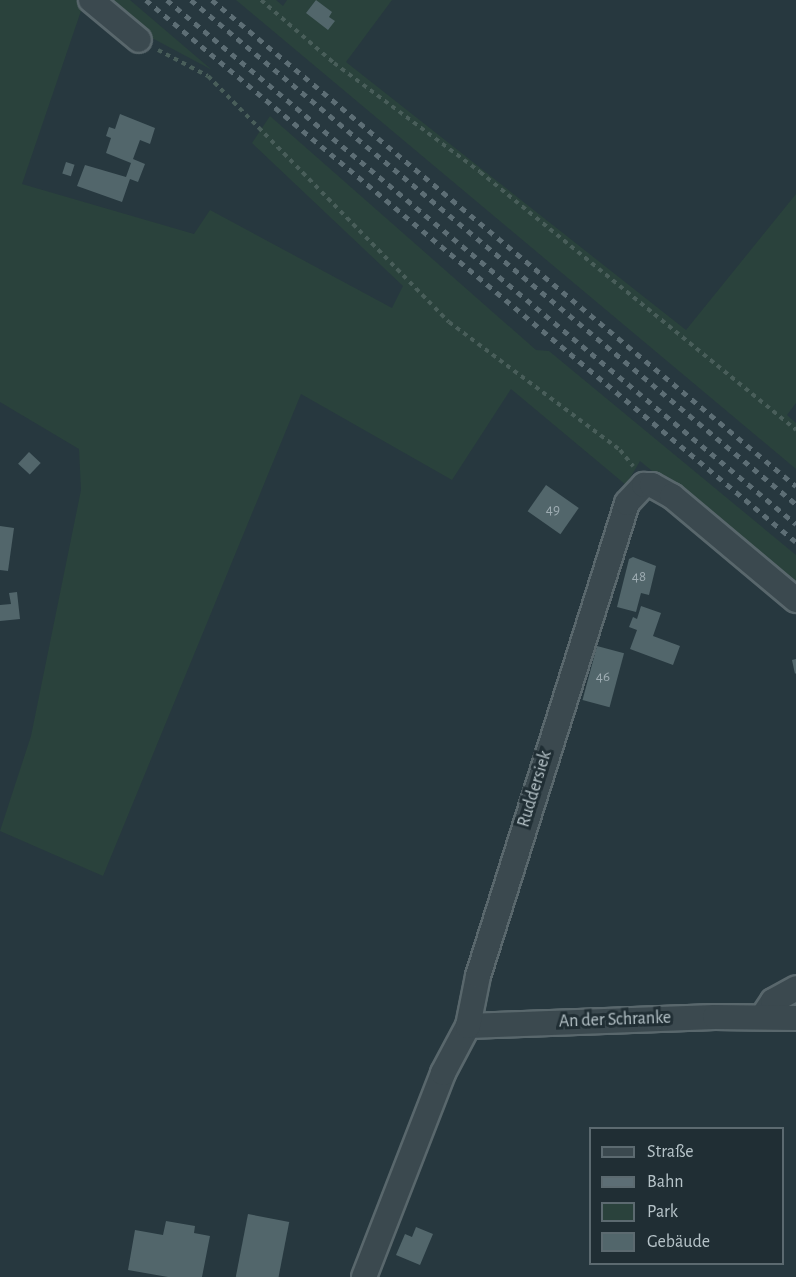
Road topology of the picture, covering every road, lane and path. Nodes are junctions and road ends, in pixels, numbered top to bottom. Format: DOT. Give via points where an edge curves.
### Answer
graph roads {
  1 [pos="91,0"];
  2 [pos="261,0"];
  3 [pos="139,40"];
  4 [pos="796,430"];
  5 [pos="644,485"];
  6 [pos="796,600"];
  7 [pos="796,988"];
  8 [pos="763,1016"];
  9 [pos="796,1018"];
  10 [pos="468,1026"];
  11 [pos="364,1277"];
  1 -- 3 [label="street"];
  2 -- 4 [label="path" via="334,63 480,172"];
  3 -- 5 [label="path" via="208,76 449,322 620,450"];
  5 -- 6 [label="street" via="672,496"];
  5 -- 10 [label="street, Ruddersiek" via="627,503 478,976"];
  7 -- 8 [label="street" via="773,1001"];
  8 -- 9 [label="street, An der Schranke"];
  8 -- 10 [label="street, An der Schranke"];
  10 -- 11 [label="street, Ruddersiek" via="443,1073"];
}
